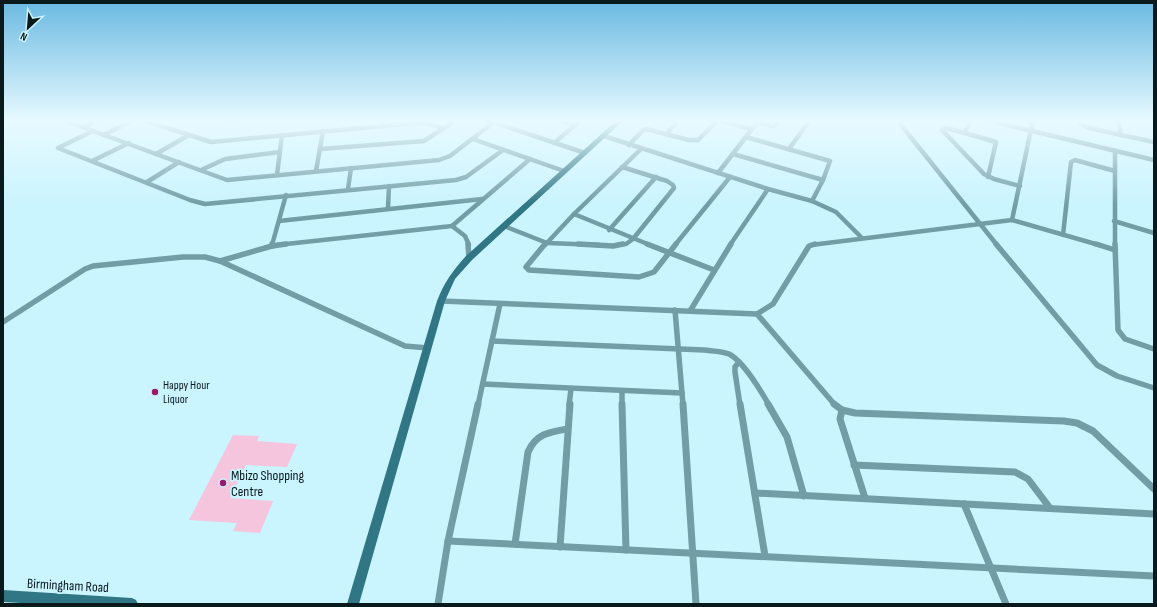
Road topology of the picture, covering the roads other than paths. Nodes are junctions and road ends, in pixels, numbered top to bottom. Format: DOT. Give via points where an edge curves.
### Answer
graph roads {
  1 [pos="59,148"];
  2 [pos="118,148"];
  3 [pos="142,148"];
  4 [pos="166,148"];
  5 [pos="280,148"];
  6 [pos="329,148"];
  7 [pos="460,148"];
  8 [pos="499,148"];
  9 [pos="571,148"];
  10 [pos="590,148"];
  11 [pos="737,148"];
  12 [pos="919,148"];
  13 [pos="959,148"];
  14 [pos="995,148"];
  15 [pos="1028,148"];
  16 [pos="1104,148"];
  17 [pos="320,149"];
  18 [pos="641,149"];
  19 [pos="789,149"];
  20 [pos="504,150"];
  21 [pos="1115,151"];
  22 [pos="280,152"];
  23 [pos="585,153"];
  24 [pos="156,154"];
  25 [pos="733,154"];
  26 [pos="530,159"];
  27 [pos="1154,160"];
  28 [pos="92,161"];
  29 [pos="179,162"];
  30 [pos="622,167"];
  31 [pos="351,168"];
  32 [pos="201,170"];
  33 [pos="316,171"];
  34 [pos="1115,171"];
  35 [pos="564,172"];
  36 [pos="718,173"];
  37 [pos="277,175"];
  38 [pos="656,177"];
  39 [pos="730,177"];
  40 [pos="988,177"];
  41 [pos="823,180"];
  42 [pos="147,182"];
  43 [pos="389,186"];
  44 [pos="1020,186"];
  45 [pos="348,189"];
  46 [pos="768,189"];
  47 [pos="286,195"];
  48 [pos="482,199"];
  49 [pos="812,201"];
  50 [pos="388,208"];
  51 [pos="574,214"];
  52 [pos="1012,220"];
  53 [pos="279,221"];
  54 [pos="1114,221"];
  55 [pos="980,225"];
  56 [pos="452,226"];
  57 [pos="504,226"];
  58 [pos="609,230"];
  59 [pos="1154,233"];
  60 [pos="1063,235"];
  61 [pos="862,238"];
  62 [pos="633,239"];
  63 [pos="546,242"];
  64 [pos="272,246"];
  65 [pos="1114,250"];
  66 [pos="669,254"];
  67 [pos="469,258"];
  68 [pos="220,261"];
  69 [pos="714,270"];
  70 [pos="441,301"];
  71 [pos="500,304"];
  72 [pos="674,310"];
  73 [pos="690,311"];
  74 [pos="756,314"];
  75 [pos="3,322"];
  76 [pos="492,341"];
  77 [pos="428,348"];
  78 [pos="678,349"];
  79 [pos="1154,350"];
  80 [pos="739,362"];
  81 [pos="483,384"];
  82 [pos="1154,388"];
  83 [pos="571,389"];
  84 [pos="622,391"];
  85 [pos="682,393"];
  86 [pos="842,410"];
  87 [pos="567,429"];
  88 [pos="854,465"];
  89 [pos="1154,489"];
  90 [pos="755,492"];
  91 [pos="804,496"];
  92 [pos="865,498"];
  93 [pos="964,504"];
  94 [pos="1050,508"];
  95 [pos="1154,514"];
  96 [pos="448,541"];
  97 [pos="515,544"];
  98 [pos="560,547"];
  99 [pos="626,550"];
  100 [pos="693,554"];
  101 [pos="765,556"];
  102 [pos="991,567"];
  103 [pos="1154,576"];
  104 [pos="3,596"];
  105 [pos="132,604"];
  106 [pos="353,604"];
  107 [pos="438,604"];
  108 [pos="696,604"];
  109 [pos="1006,604"];
  1 -- 28 [label="street"];
  2 -- 28 [label="street"];
  3 -- 24 [label="street"];
  4 -- 24 [label="street"];
  5 -- 22 [label="street"];
  6 -- 17 [label="street"];
  7 -- 31 [label="street" via="439,160"];
  8 -- 20 [label="street"];
  9 -- 23 [label="street"];
  10 -- 23 [label="street"];
  11 -- 25 [label="street"];
  12 -- 55 [label="street"];
  13 -- 40 [label="street"];
  14 -- 40 [label="street"];
  15 -- 44 [label="street"];
  16 -- 21 [label="street"];
  17 -- 33 [label="street"];
  18 -- 30 [label="street"];
  18 -- 36 [label="street"];
  19 -- 41 [label="street" via="830,161"];
  20 -- 26 [label="street"];
  20 -- 43 [label="street" via="462,179"];
  21 -- 27 [label="street"];
  21 -- 34 [label="street"];
  22 -- 32 [label="street" via="225,159"];
  22 -- 37 [label="street"];
  23 -- 35 [label="street"];
  24 -- 29 [label="street"];
  25 -- 36 [label="street"];
  25 -- 41 [label="street"];
  26 -- 35 [label="street"];
  26 -- 48 [label="street"];
  28 -- 42 [label="street"];
  29 -- 32 [label="street"];
  29 -- 42 [label="street"];
  30 -- 38 [label="street"];
  30 -- 51 [label="street"];
  31 -- 33 [label="street"];
  31 -- 45 [label="street"];
  32 -- 37 [label="street" via="227,180"];
  33 -- 37 [label="street"];
  34 -- 54 [label="street"];
  34 -- 60 [label="street" via="1075,160 1071,162"];
  35 -- 57 [label="street"];
  36 -- 39 [label="street"];
  38 -- 58 [label="street"];
  38 -- 62 [label="street" via="671,183 673,190"];
  39 -- 46 [label="street"];
  39 -- 66 [label="street"];
  40 -- 44 [label="street"];
  41 -- 49 [label="street"];
  42 -- 47 [label="street" via="205,204"];
  43 -- 45 [label="street"];
  43 -- 50 [label="street"];
  44 -- 52 [label="street"];
  45 -- 47 [label="street"];
  46 -- 49 [label="street"];
  46 -- 69 [label="street"];
  47 -- 53 [label="street"];
  48 -- 50 [label="street"];
  48 -- 56 [label="street"];
  49 -- 61 [label="street" via="836,212"];
  50 -- 53 [label="street"];
  51 -- 58 [label="street"];
  51 -- 63 [label="street"];
  52 -- 55 [label="street"];
  52 -- 60 [label="street"];
  53 -- 64 [label="street"];
  54 -- 59 [label="street"];
  54 -- 65 [label="street"];
  55 -- 61 [label="street"];
  55 -- 82 [label="street" via="1097,365 1117,376"];
  56 -- 64 [label="street"];
  56 -- 67 [label="street" via="468,238"];
  57 -- 63 [label="street"];
  57 -- 67 [label="street"];
  58 -- 62 [label="street"];
  60 -- 65 [label="street"];
  61 -- 74 [label="street" via="808,246 773,304"];
  62 -- 63 [label="street" via="618,246"];
  62 -- 66 [label="street"];
  63 -- 66 [label="street" via="528,263 526,267 529,270 639,277 654,272"];
  64 -- 68 [label="street"];
  65 -- 79 [label="street" via="1118,330 1125,339"];
  66 -- 69 [label="street"];
  67 -- 70 [label="street" via="452,275"];
  68 -- 75 [label="street" via="205,257 183,257 93,266"];
  68 -- 77 [label="street" via="405,346"];
  69 -- 73 [label="street"];
  70 -- 71 [label="street"];
  70 -- 77 [label="street"];
  71 -- 72 [label="street"];
  71 -- 76 [label="street"];
  72 -- 73 [label="street"];
  72 -- 78 [label="street"];
  73 -- 74 [label="street"];
  74 -- 86 [label="street" via="831,401"];
  76 -- 78 [label="street"];
  76 -- 81 [label="street"];
  77 -- 106 [label="street"];
  78 -- 80 [label="street" via="727,353"];
  78 -- 85 [label="street"];
  80 -- 90 [label="street" via="735,372"];
  80 -- 91 [label="street" via="759,387 787,437"];
  81 -- 83 [label="street"];
  81 -- 96 [label="street"];
  83 -- 84 [label="street"];
  83 -- 87 [label="street"];
  84 -- 85 [label="street"];
  84 -- 99 [label="street"];
  85 -- 100 [label="street"];
  86 -- 88 [label="street" via="840,420"];
  86 -- 89 [label="street" via="855,413 1077,423 1093,431"];
  87 -- 97 [label="street" via="547,432 532,442 528,452"];
  87 -- 98 [label="street"];
  88 -- 92 [label="street"];
  88 -- 94 [label="street" via="1015,472 1028,479"];
  90 -- 91 [label="street"];
  90 -- 101 [label="street"];
  91 -- 92 [label="street"];
  92 -- 93 [label="street"];
  93 -- 94 [label="street"];
  93 -- 102 [label="street"];
  94 -- 95 [label="street"];
  96 -- 97 [label="street"];
  96 -- 107 [label="street"];
  97 -- 98 [label="street"];
  98 -- 99 [label="street"];
  99 -- 100 [label="street"];
  100 -- 101 [label="street"];
  100 -- 108 [label="street"];
  101 -- 102 [label="street"];
  102 -- 103 [label="street"];
  102 -- 109 [label="street"];
  104 -- 105 [label="street, Birmingham Road"];
}
